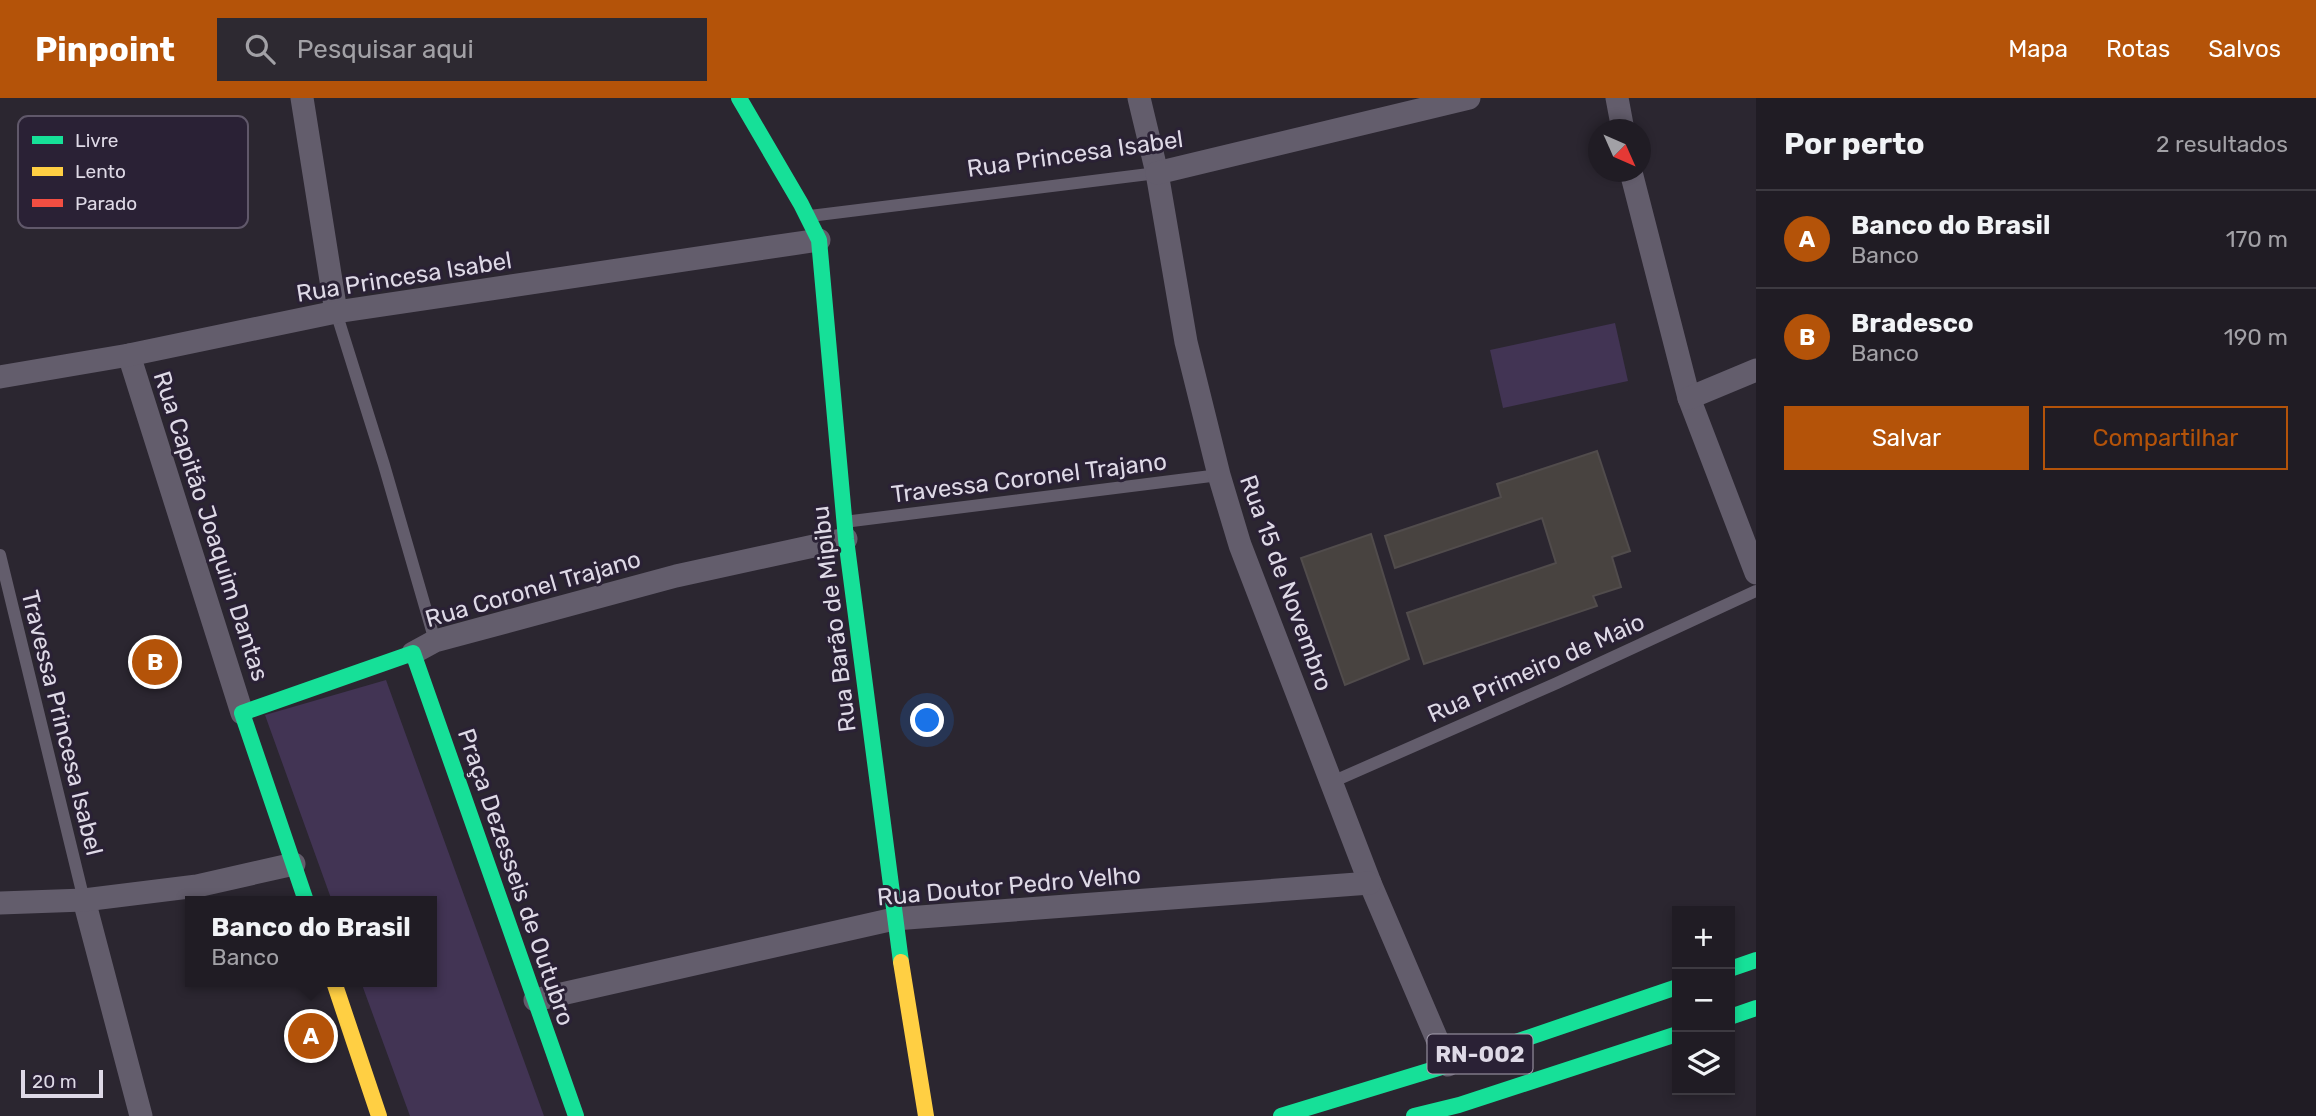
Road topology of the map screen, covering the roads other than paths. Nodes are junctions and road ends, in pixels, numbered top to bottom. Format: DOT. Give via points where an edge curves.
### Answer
graph roads {
  1 [pos="302,98"];
  2 [pos="739,98"];
  3 [pos="1139,98"];
  4 [pos="1469,98"];
  5 [pos="1617,98"];
  6 [pos="1621,119"];
  7 [pos="1157,173"];
  8 [pos="1634,182"];
  9 [pos="808,216"];
  10 [pos="819,240"];
  11 [pos="337,312"];
  12 [pos="129,355"];
  13 [pos="1756,370"];
  14 [pos="0,377"];
  15 [pos="1689,398"];
  16 [pos="1219,475"];
  17 [pos="845,531"];
  18 [pos="0,555"];
  19 [pos="1756,573"];
  20 [pos="1756,591"];
  21 [pos="435,641"];
  22 [pos="413,653"];
  23 [pos="242,713"];
  24 [pos="1332,782"];
  25 [pos="294,864"];
  26 [pos="1370,883"];
  27 [pos="304,896"];
  28 [pos="84,901"];
  29 [pos="0,903"];
  30 [pos="894,919"];
  31 [pos="1756,960"];
  32 [pos="1735,967"];
  33 [pos="336,987"];
  34 [pos="1672,989"];
  35 [pos="535,1000"];
  36 [pos="1756,1008"];
  37 [pos="1735,1015"];
  38 [pos="1672,1036"];
  39 [pos="1448,1065"];
  40 [pos="1462,1110"];
  41 [pos="141,1116"];
  42 [pos="379,1116"];
  43 [pos="576,1116"];
  44 [pos="926,1116"];
  45 [pos="1281,1116"];
  46 [pos="1414,1116"];
  1 -- 11 [label="street"];
  2 -- 9 [label="street, Rua Barão de Mipibu"];
  3 -- 7 [label="street, Rua 15 de Novembro"];
  4 -- 7 [label="street, Rua Princesa Isabel"];
  5 -- 6 [label="street"];
  7 -- 9 [label="lane, Rua Princesa Isabel"];
  7 -- 16 [label="street, Rua 15 de Novembro" via="1186,342"];
  8 -- 15 [label="street"];
  9 -- 10 [label="street, Rua Barão de Mipibu"];
  10 -- 11 [label="street, Rua Princesa Isabel"];
  10 -- 17 [label="street, Rua Barão de Mipibu"];
  11 -- 12 [label="street, Rua Princesa Isabel"];
  11 -- 21 [label="lane"];
  12 -- 14 [label="street, Rua Princesa Isabel"];
  12 -- 23 [label="street, Rua Capitão Joaquim Dantas"];
  13 -- 15 [label="street"];
  15 -- 19 [label="street"];
  16 -- 17 [label="lane, Travessa Coronel Trajano"];
  16 -- 24 [label="street, Rua 15 de Novembro" via="1244,557"];
  17 -- 21 [label="street, Rua Coronel Trajano"];
  17 -- 30 [label="street, Rua Barão de Mipibu"];
  18 -- 28 [label="lane, Travessa Princesa Isabel"];
  20 -- 24 [label="lane, Rua Primeiro de Maio"];
  21 -- 22 [label="street, Rua Coronel Trajano"];
  22 -- 23 [label="street, Rua Coronel Trajano"];
  22 -- 35 [label="street, Praça Dezesseis de Outubro"];
  23 -- 25 [label="street"];
  24 -- 26 [label="street, Rua 15 de Novembro"];
  25 -- 27 [label="street"];
  25 -- 28 [label="street" via="197,886"];
  26 -- 30 [label="street, Rua Doutor Pedro Velho"];
  26 -- 39 [label="street, Rua 15 de Novembro"];
  28 -- 29 [label="street"];
  28 -- 41 [label="street"];
  30 -- 35 [label="street, Rua Doutor Pedro Velho"];
  30 -- 44 [label="street, Rua Barão de Mipibu"];
  31 -- 32 [label="street"];
  33 -- 42 [label="street"];
  34 -- 39 [label="street, RN-002"];
  35 -- 43 [label="street, Praça Dezesseis de Outubro"];
  36 -- 37 [label="street"];
  38 -- 40 [label="street, RN-002"];
  39 -- 45 [label="street, RN-002"];
  40 -- 46 [label="street, RN-002"];
}
